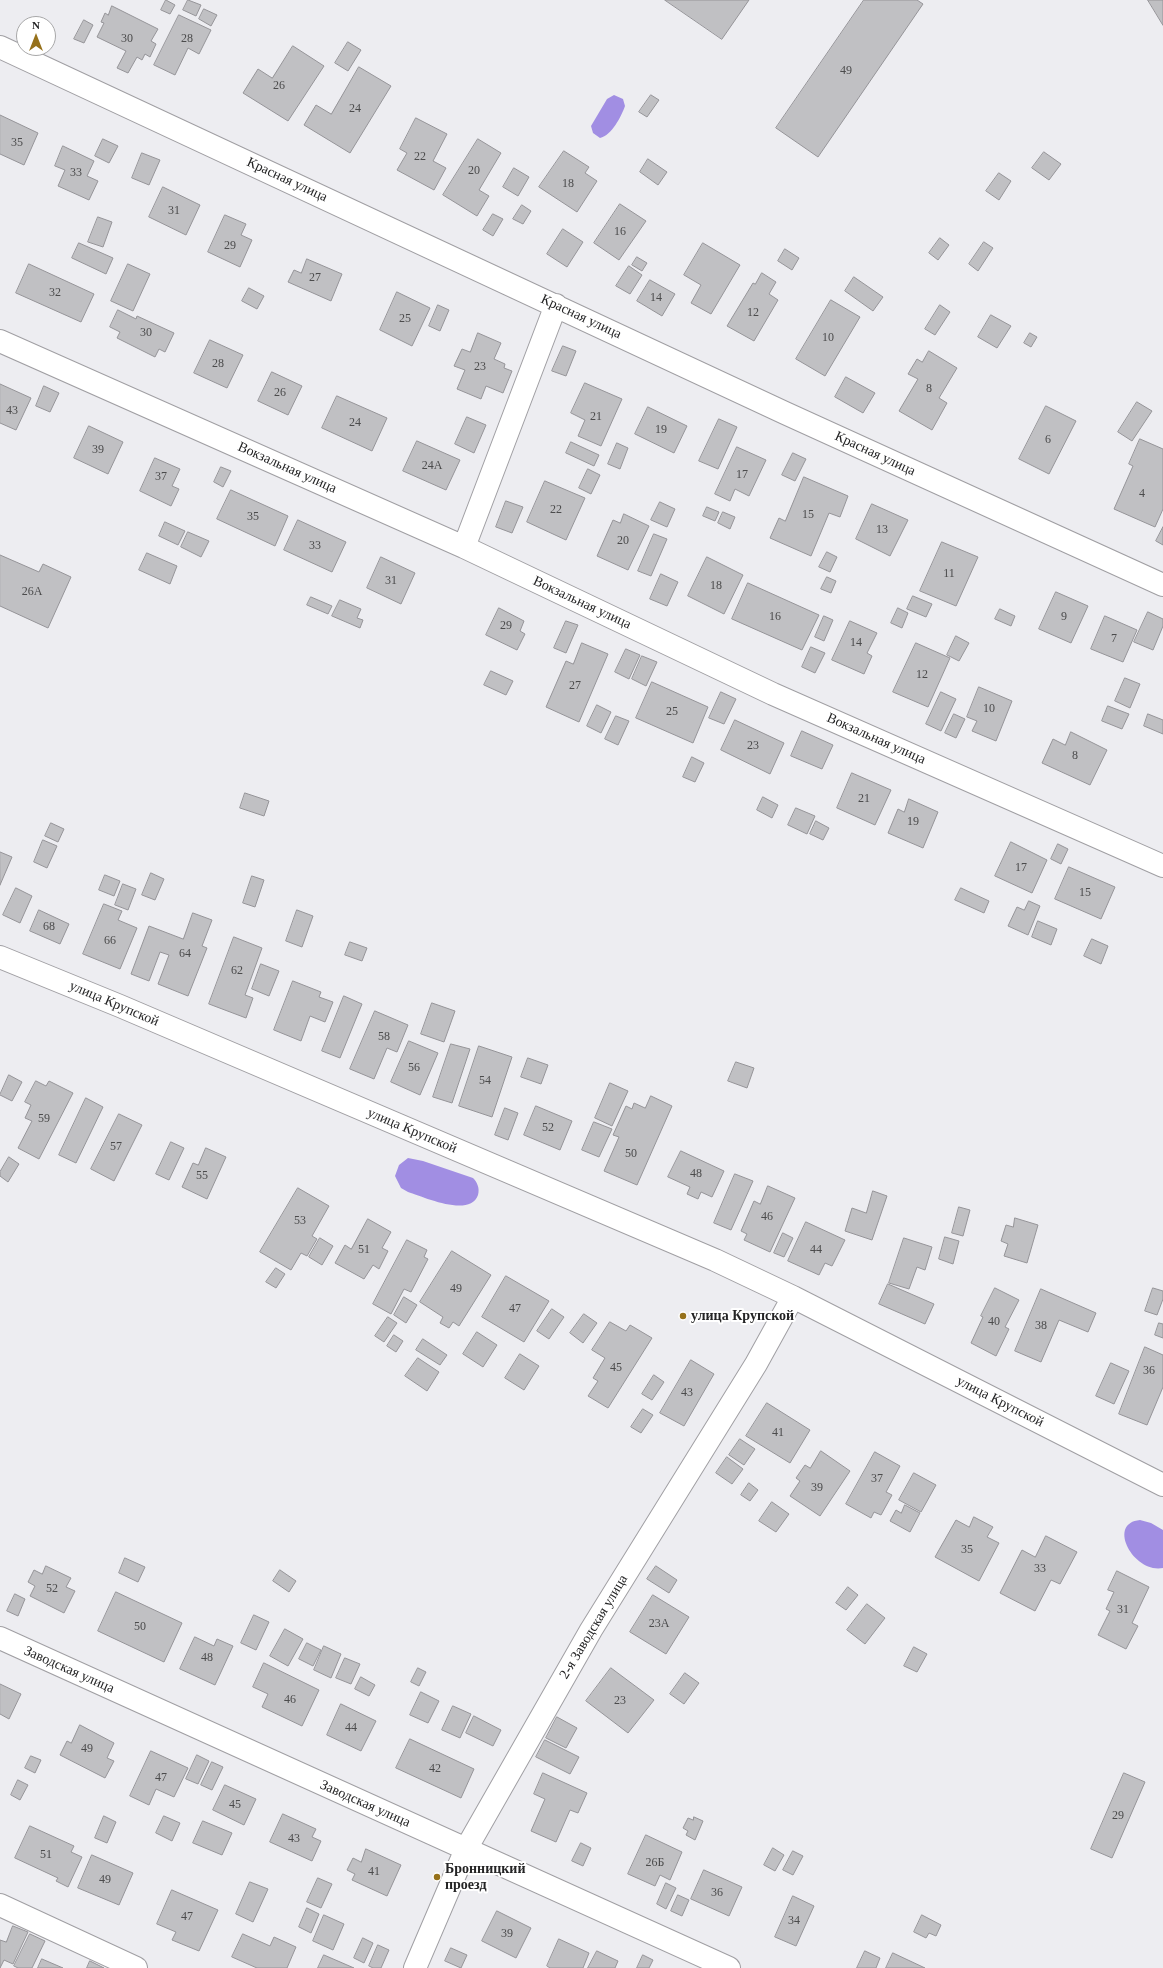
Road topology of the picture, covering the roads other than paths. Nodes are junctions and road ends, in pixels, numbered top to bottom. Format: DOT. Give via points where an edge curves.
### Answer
graph roads {
  1 [pos="0,47"];
  2 [pos="556,305"];
  3 [pos="0,341"];
  4 [pos="464,547"];
  5 [pos="1163,585"];
  6 [pos="1163,866"];
  7 [pos="0,957"];
  8 [pos="793,1297"];
  9 [pos="1162,1481"];
  10 [pos="0,1638"];
  11 [pos="466,1849"];
  12 [pos="0,1905"];
  13 [pos="136,1968"];
  14 [pos="415,1968"];
  15 [pos="729,1968"];
  1 -- 2 [label="street, Красная улица"];
  2 -- 4 [label="street"];
  2 -- 5 [label="street, Красная улица"];
  3 -- 4 [label="street, Вокзальная улица"];
  4 -- 6 [label="street, Вокзальная улица" via="773,694"];
  7 -- 8 [label="street, улица Крупской" via="693,1251"];
  8 -- 9 [label="street, улица Крупской"];
  8 -- 11 [label="street, 2-я Заводская улица" via="756,1364 591,1630"];
  10 -- 11 [label="street, Заводская улица"];
  11 -- 14 [label="street, 2-я Заводская улица"];
  11 -- 15 [label="street, Заводская улица"];
  12 -- 13 [label="street"];
}
